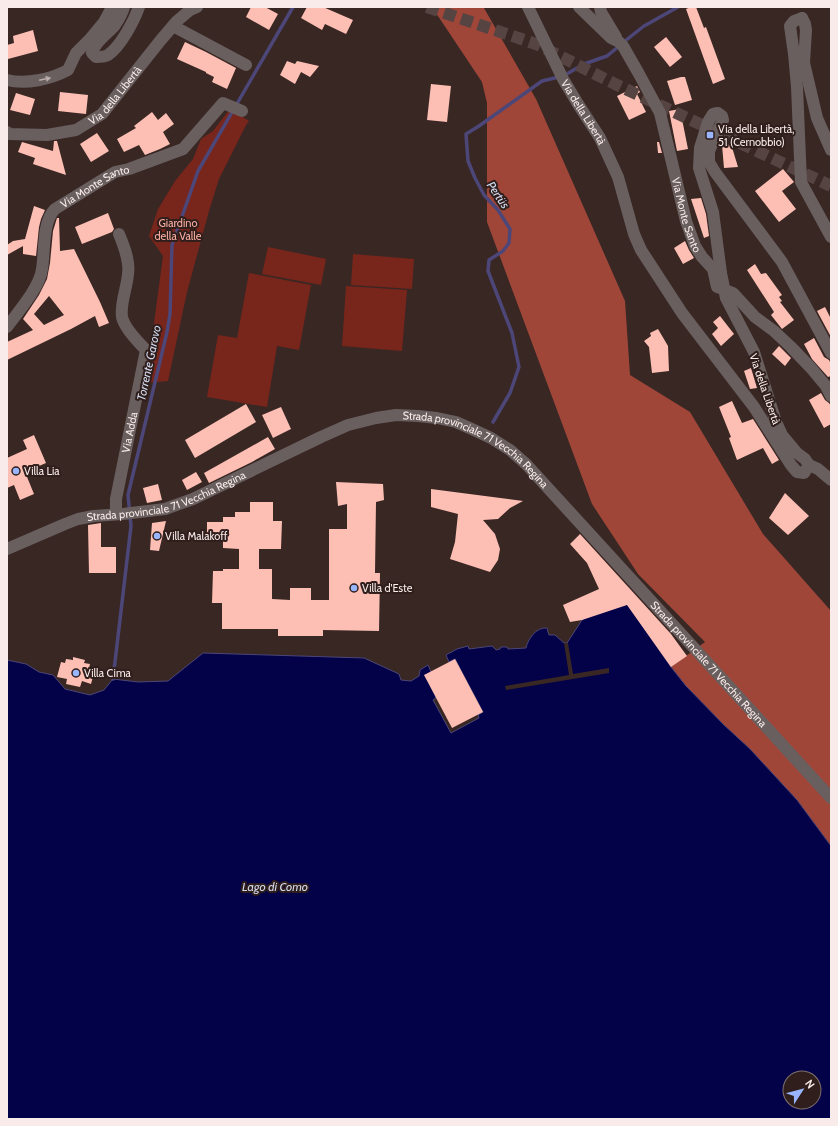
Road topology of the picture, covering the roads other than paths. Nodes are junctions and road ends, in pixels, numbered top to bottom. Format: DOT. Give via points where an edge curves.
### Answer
graph roads {
  1 [pos="124,7"];
  2 [pos="139,7"];
  3 [pos="197,7"];
  4 [pos="528,7"];
  5 [pos="579,7"];
  6 [pos="600,7"];
  7 [pos="111,8"];
  8 [pos="802,12"];
  9 [pos="173,26"];
  10 [pos="619,42"];
  11 [pos="246,65"];
  12 [pos="7,80"];
  13 [pos="242,111"];
  14 [pos="7,132"];
  15 [pos="831,150"];
  16 [pos="119,234"];
  17 [pos="831,237"];
  18 [pos="725,289"];
  19 [pos="7,327"];
  20 [pos="831,353"];
  21 [pos="831,396"];
  22 [pos="809,465"];
  23 [pos="831,480"];
  24 [pos="119,514"];
  25 [pos="7,549"];
  26 [pos="831,798"];
  1 -- 2 [label="street" via="114,26 94,47 92,53 96,57 108,55 114,50"];
  3 -- 9 [label="street, Via della Libertà"];
  4 -- 22 [label="street, Via della Libertà" via="562,76 600,138 618,177 641,250 682,313 754,407 791,465 797,472 804,473"];
  5 -- 10 [label="street, Via Monte Santo" via="611,38"];
  6 -- 10 [label="street"];
  12 -- 7 [label="street, one-way" via="14,82 47,79 68,70 76,53 104,22"];
  8 -- 15 [label="street" via="806,24 804,63 817,118"];
  8 -- 17 [label="street" via="790,26 797,87 801,182"];
  9 -- 11 [label="street"];
  9 -- 14 [label="street, Via della Libertà" via="102,114 76,130 47,135"];
  10 -- 18 [label="street, Via Monte Santo" via="660,113 684,215 696,246 713,269 717,287"];
  13 -- 19 [label="street, Via Monte Santo" via="223,103 183,149 129,170 115,172 52,212 46,229 42,271 36,287"];
  16 -- 24 [label="street, Via Adda" via="126,251 129,272 122,319 134,338 146,350 116,500"];
  18 -- 20 [label="street, Via della Libertà" via="713,212 699,168 700,148 708,122 716,113 722,116 723,120 709,151 709,162 782,262"];
  18 -- 21 [label="street, Via Monte Santo" via="733,293 755,317 791,347 826,386"];
  18 -- 22 [label="street, Via della Libertà" via="726,298 754,352 782,435"];
  22 -- 23 [label="street" via="818,468"];
  24 -- 25 [label="street, Strada provinciale 71 Vecchia Regina" via="78,519"];
  24 -- 26 [label="street, Strada provinciale 71 Vecchia Regina" via="165,509 193,500 348,425 396,415 456,422 510,450 532,470"];
}
